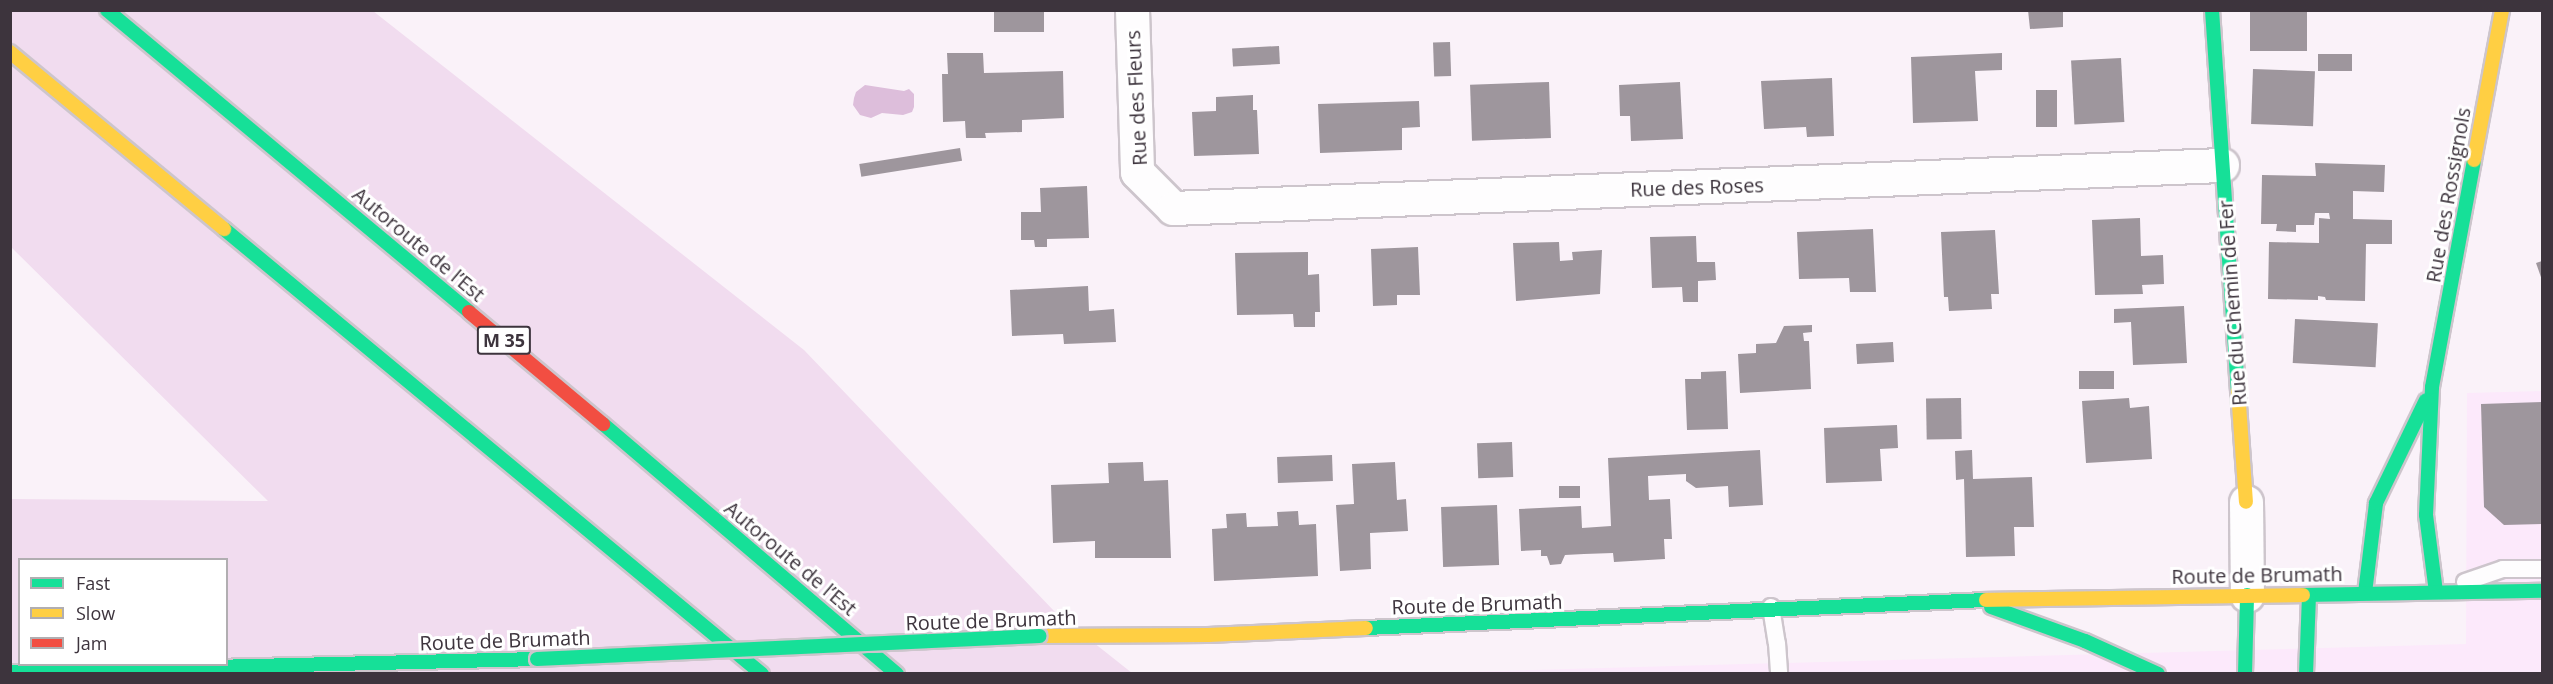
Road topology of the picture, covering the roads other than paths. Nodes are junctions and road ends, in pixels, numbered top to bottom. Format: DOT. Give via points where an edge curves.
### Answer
graph roads {
  1 [pos="107,10"];
  2 [pos="1132,10"];
  3 [pos="2212,10"];
  4 [pos="2502,10"];
  5 [pos="10,52"];
  6 [pos="2222,165"];
  7 [pos="1173,208"];
  8 [pos="2432,387"];
  9 [pos="2246,502"];
  10 [pos="2542,569"];
  11 [pos="2542,591"];
  12 [pos="2436,592"];
  13 [pos="2365,593"];
  14 [pos="2308,595"];
  15 [pos="2247,596"];
  16 [pos="1972,600"];
  17 [pos="1771,607"];
  18 [pos="333,669"];
  19 [pos="10,672"];
  20 [pos="762,674"];
  21 [pos="897,674"];
  22 [pos="1779,674"];
  23 [pos="2158,674"];
  24 [pos="2245,674"];
  25 [pos="2306,674"];
  1 -- 21 [label="main road, Autoroute de l’Est / M 35"];
  2 -- 7 [label="street, Rue des Fleurs" via="1137,172"];
  3 -- 6 [label="main road, Rue du Chemin de Fer"];
  4 -- 8 [label="main road, Rue des Rossignols"];
  5 -- 20 [label="main road"];
  6 -- 7 [label="street, Rue des Roses"];
  6 -- 9 [label="main road, Rue du Chemin de Fer"];
  8 -- 12 [label="main road, Rue des Rossignols" via="2426,515"];
  8 -- 13 [label="main road, Rue des Rossignols" via="2376,503"];
  9 -- 15 [label="street, Rue du Chemin de Fer"];
  10 -- 12 [label="lane" via="2503,569"];
  11 -- 12 [label="main road, Route de Brumath"];
  12 -- 13 [label="main road, Route de Brumath"];
  13 -- 14 [label="main road, Route de Brumath"];
  14 -- 15 [label="main road, Route de Brumath"];
  14 -- 25 [label="main road"];
  15 -- 16 [label="main road, Route de Brumath"];
  15 -- 24 [label="main road"];
  16 -- 17 [label="main road, Route de Brumath"];
  16 -- 23 [label="main road, Route de Brumath" via="2085,641"];
  17 -- 18 [label="main road, Route de Brumath, bridge" via="1586,619 1232,634 1039,636"];
  17 -- 22 [label="lane"];
  18 -- 19 [label="main road, Route de Brumath"];
}
